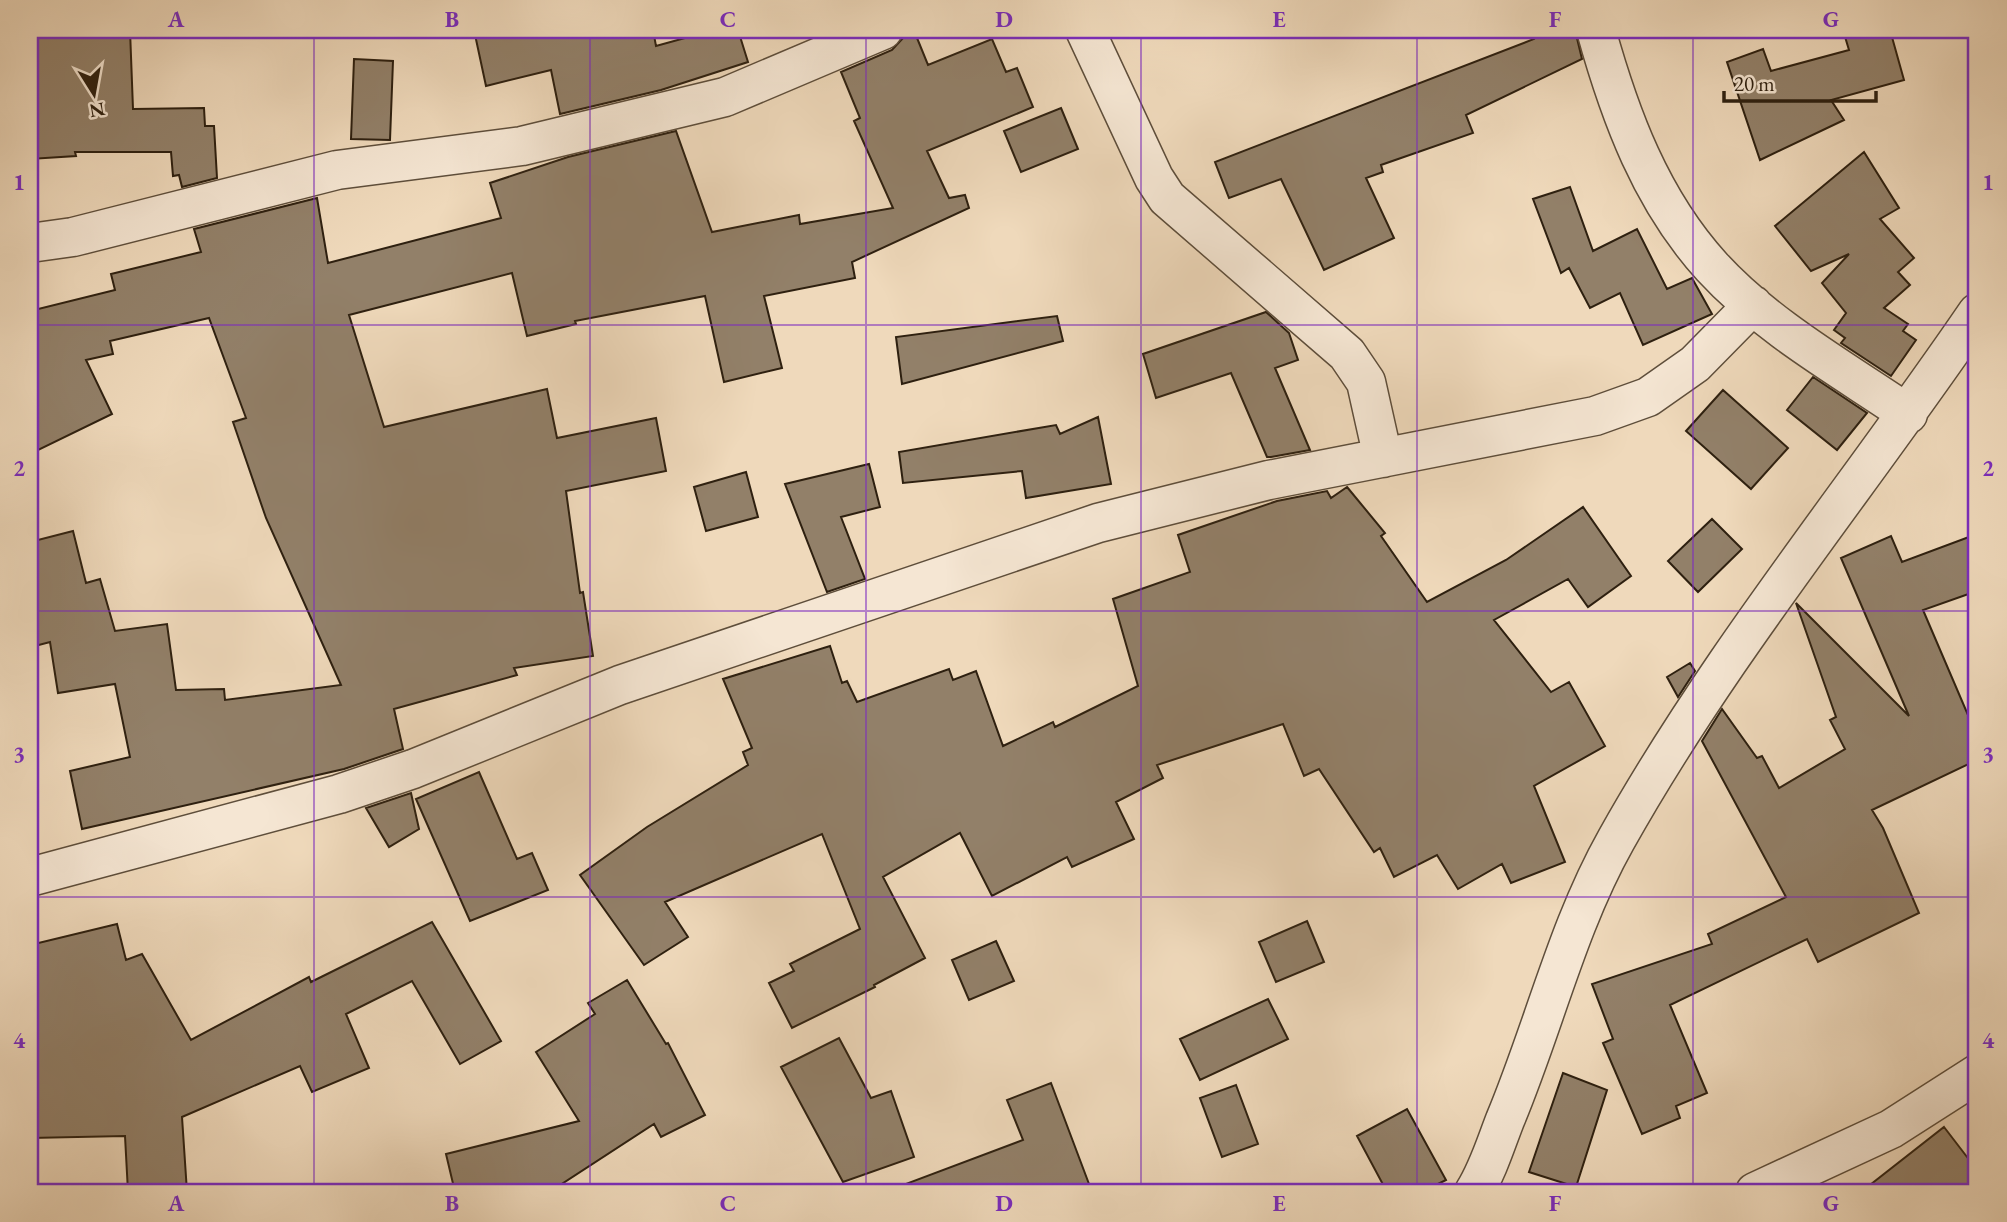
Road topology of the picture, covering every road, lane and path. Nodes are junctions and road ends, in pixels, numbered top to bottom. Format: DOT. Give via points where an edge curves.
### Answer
graph roads {
  1 [pos="883,30"];
  2 [pos="1085,30"];
  3 [pos="1596,30"];
  4 [pos="30,243"];
  5 [pos="1753,305"];
  6 [pos="1977,313"];
  7 [pos="1908,414"];
  8 [pos="1382,457"];
  9 [pos="30,877"];
  10 [pos="1977,1074"];
  11 [pos="1474,1192"];
  12 [pos="1755,1192"];
  1 -- 4 [label="street" via="725,97 637,120 522,146 337,170 73,237"];
  2 -- 8 [label="street" via="1167,198 1347,354 1366,382"];
  3 -- 5 [label="street" via="1640,160 1712,266"];
  5 -- 7 [label="street"];
  5 -- 8 [label="street" via="1695,364 1647,397 1595,416"];
  6 -- 7 [label="street"];
  7 -- 11 [label="street" via="1693,711 1615,842 1577,923 1528,1065"];
  8 -- 9 [label="street" via="1098,523 620,685 339,794"];
  10 -- 12 [label="street" via="1891,1129"];
}
